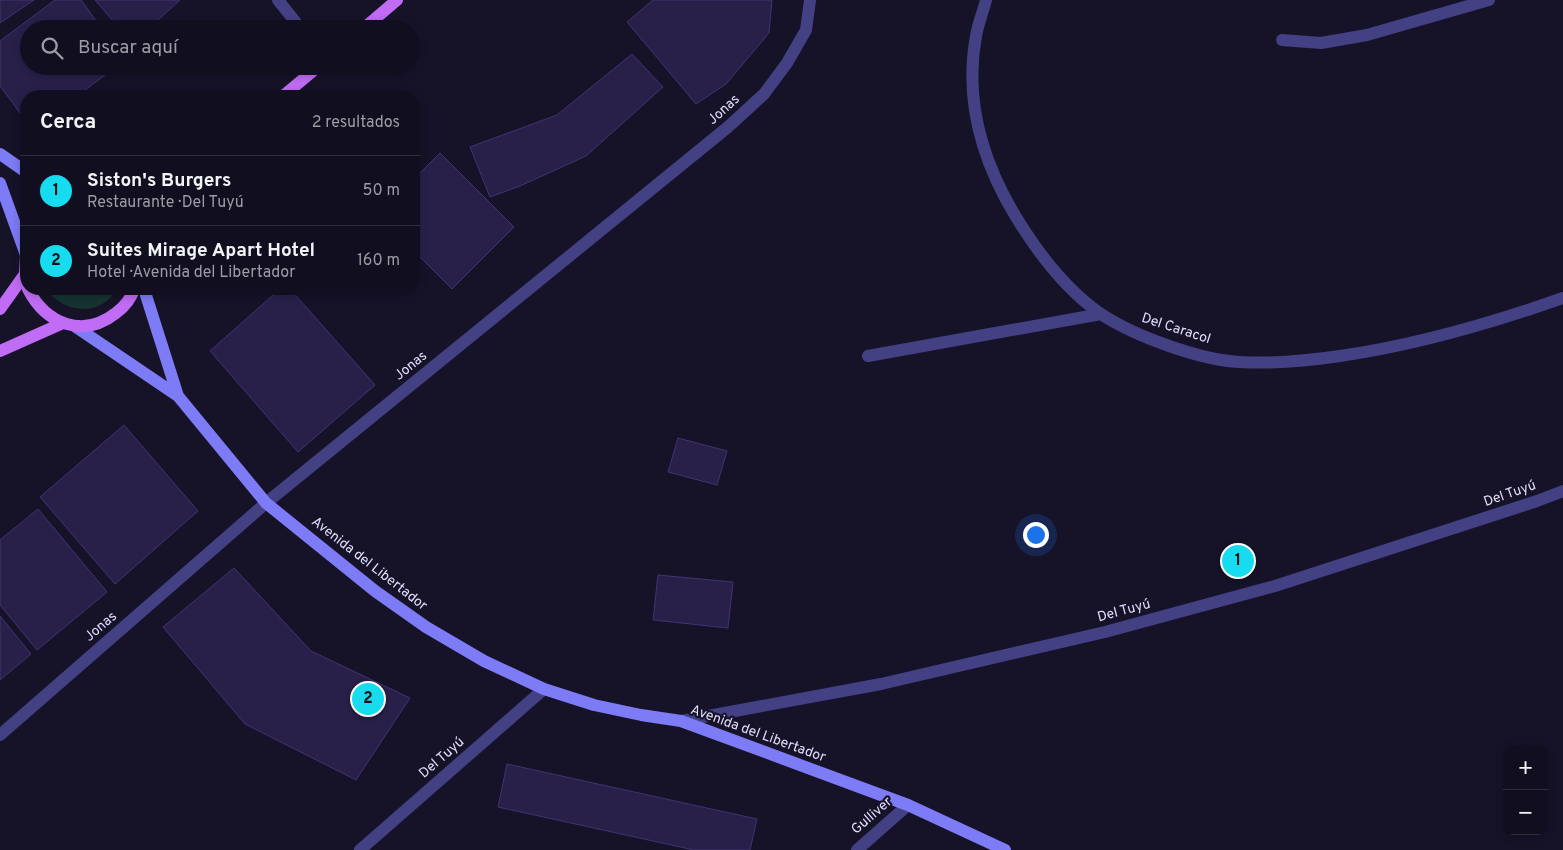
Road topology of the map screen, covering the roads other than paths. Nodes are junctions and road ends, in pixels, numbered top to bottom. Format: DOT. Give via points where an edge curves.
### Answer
graph roads {
  1 [pos="278,0"];
  2 [pos="397,0"];
  3 [pos="810,0"];
  4 [pos="986,0"];
  5 [pos="1489,0"];
  6 [pos="294,20"];
  7 [pos="374,20"];
  8 [pos="1282,40"];
  9 [pos="308,75"];
  10 [pos="291,90"];
  11 [pos="0,154"];
  12 [pos="20,168"];
  13 [pos="0,183"];
  14 [pos="20,238"];
  15 [pos="20,284"];
  16 [pos="32,295"];
  17 [pos="132,295"];
  18 [pos="146,295"];
  19 [pos="1563,298"];
  20 [pos="0,309"];
  21 [pos="1102,314"];
  22 [pos="63,322"];
  23 [pos="76,327"];
  24 [pos="0,351"];
  25 [pos="868,356"];
  26 [pos="178,396"];
  27 [pos="1563,491"];
  28 [pos="266,502"];
  29 [pos="544,689"];
  30 [pos="681,721"];
  31 [pos="0,736"];
  32 [pos="908,805"];
  33 [pos="360,850"];
  34 [pos="857,850"];
  35 [pos="1005,850"];
  1 -- 6 [label="street"];
  2 -- 7 [label="main road"];
  3 -- 28 [label="street, Jonas" via="806,30 764,94 728,127"];
  4 -- 21 [label="street, Del Caracol" via="976,36 972,77 975,116 984,150 1031,242 1076,293"];
  5 -- 8 [label="street" via="1367,35 1321,43"];
  9 -- 10 [label="main road"];
  11 -- 12 [label="main road"];
  13 -- 14 [label="main road"];
  15 -- 20 [label="main road"];
  16 -- 22 [label="main road" via="48,315"];
  17 -- 23 [label="main road" via="123,308 109,318 92,326"];
  18 -- 26 [label="main road, Avenida del Libertador"];
  19 -- 21 [label="street, Del Caracol" via="1512,316 1407,345 1295,362 1237,362 1194,353 1139,335"];
  21 -- 25 [label="street"];
  22 -- 23 [label="main road"];
  22 -- 24 [label="main road"];
  23 -- 26 [label="main road, Avenida del Libertador"];
  26 -- 28 [label="main road, Avenida del Libertador"];
  27 -- 30 [label="street, Del Tuyú" via="1275,586 1104,632 881,684"];
  28 -- 29 [label="main road, Avenida del Libertador" via="375,591 426,627 484,661"];
  28 -- 31 [label="street, Jonas"];
  29 -- 30 [label="main road, Avenida del Libertador" via="594,705"];
  29 -- 33 [label="street, Del Tuyú"];
  30 -- 32 [label="main road, Avenida del Libertador"];
  32 -- 34 [label="street, Gulliver"];
  32 -- 35 [label="main road, Avenida del Libertador"];
}
